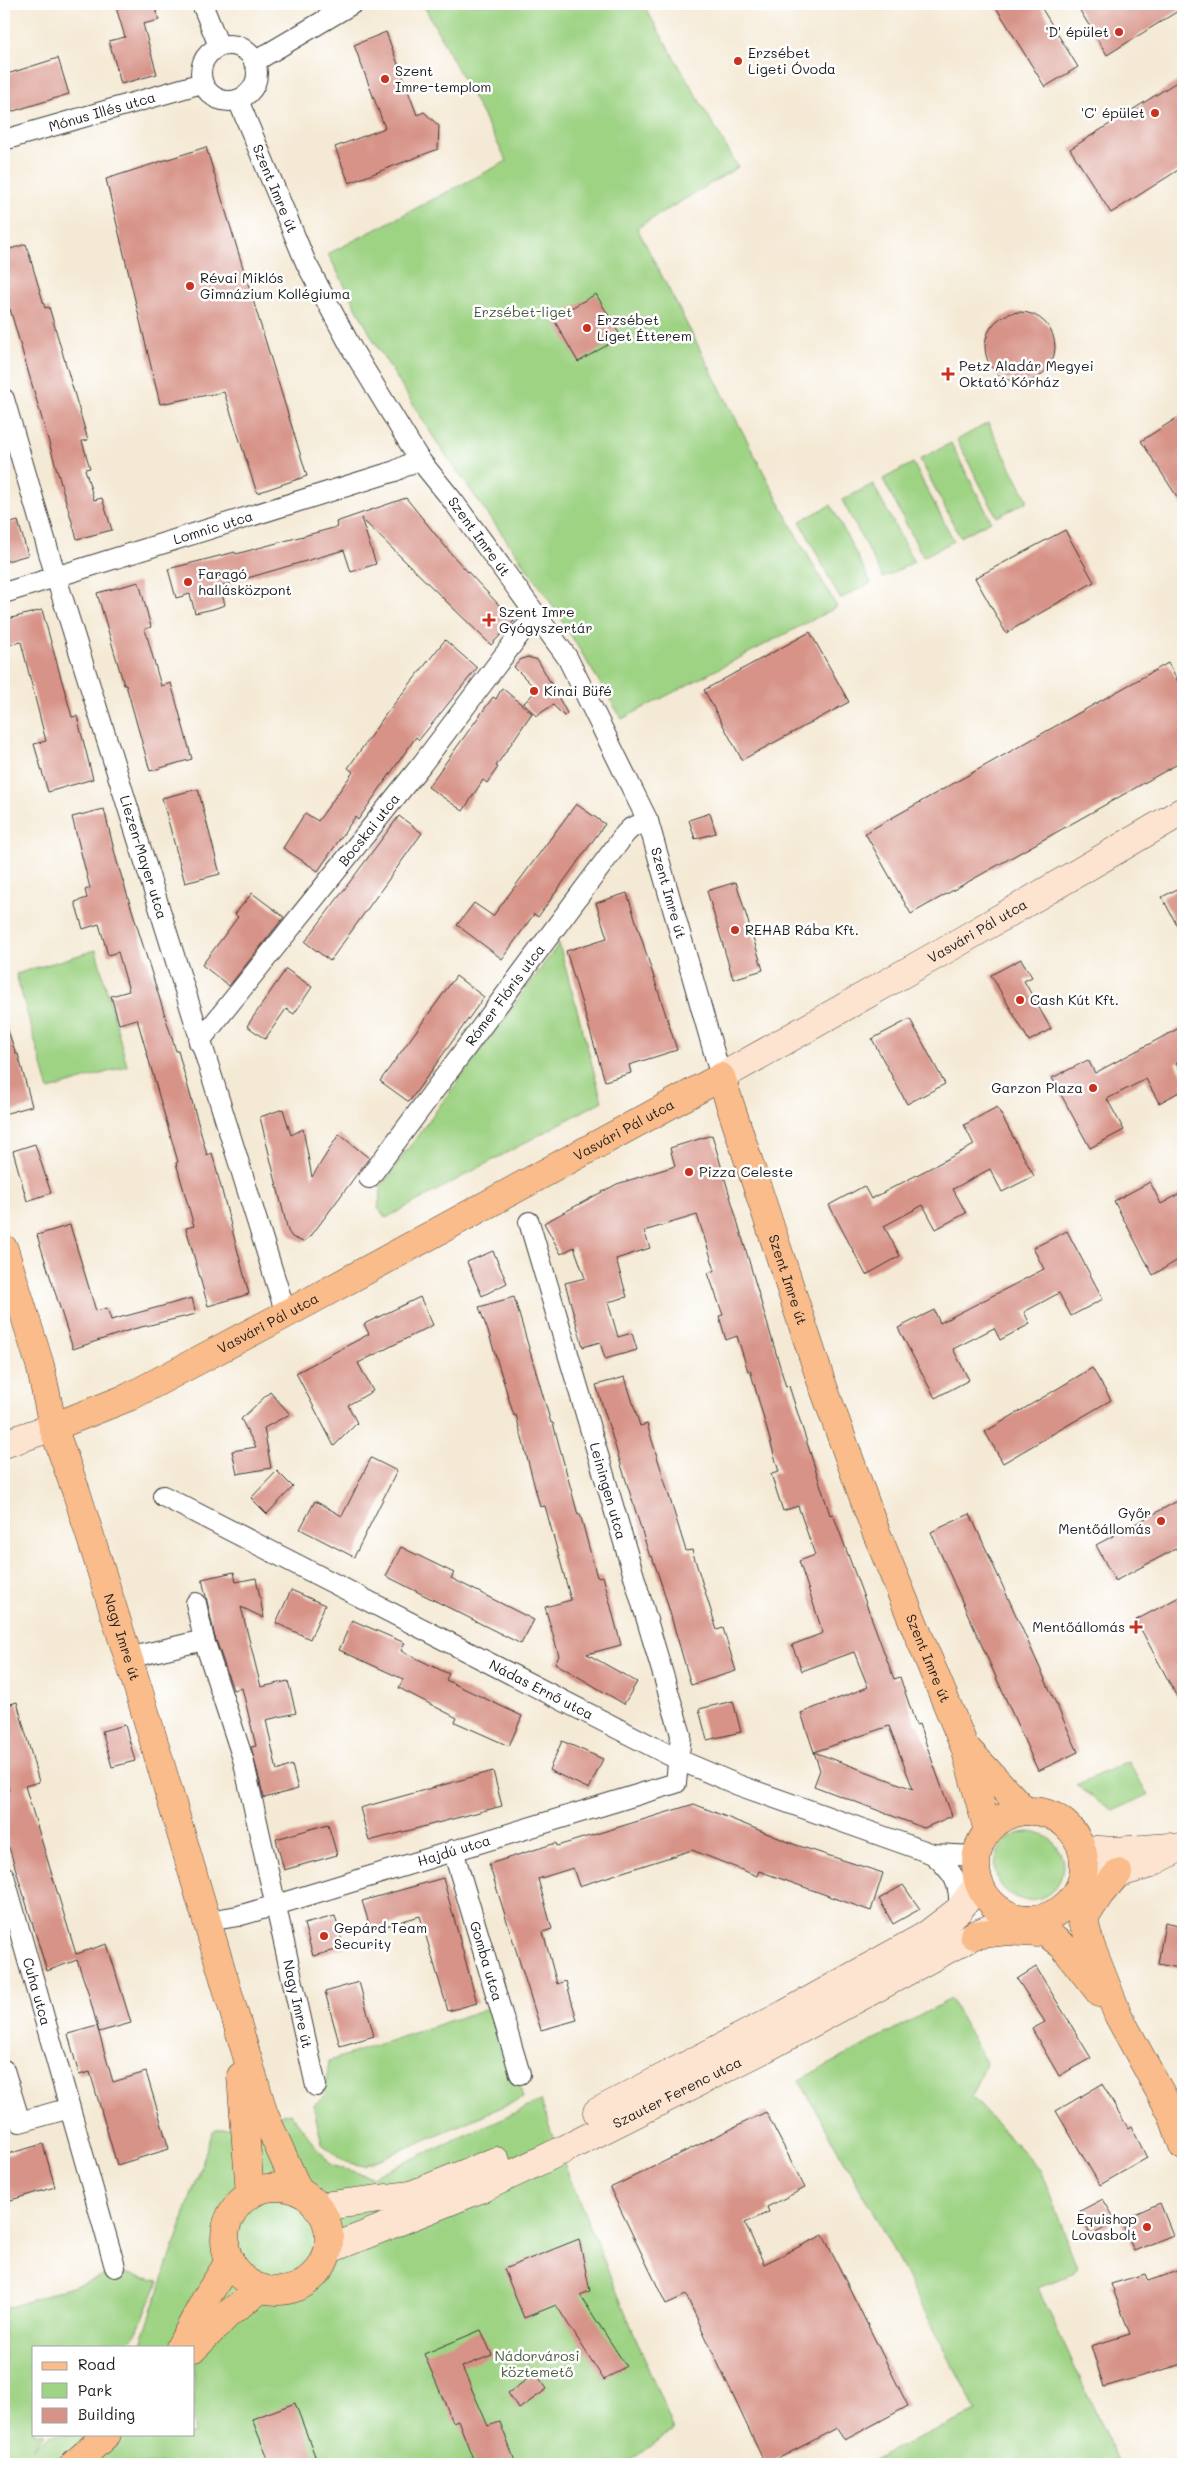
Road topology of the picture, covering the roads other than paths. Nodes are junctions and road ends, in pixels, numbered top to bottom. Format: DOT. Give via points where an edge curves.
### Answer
graph roads {
  1 [pos="202,4"];
  2 [pos="352,4"];
  3 [pos="219,46"];
  4 [pos="254,62"];
  5 [pos="202,83"];
  6 [pos="238,100"];
  7 [pos="4,140"];
  8 [pos="4,399"];
  9 [pos="419,459"];
  10 [pos="56,577"];
  11 [pos="4,593"];
  12 [pos="540,618"];
  13 [pos="1183,811"];
  14 [pos="648,821"];
  15 [pos="199,1042"];
  16 [pos="721,1077"];
  17 [pos="369,1178"];
  18 [pos="529,1222"];
  19 [pos="4,1249"];
  20 [pos="286,1314"];
  21 [pos="53,1427"];
  22 [pos="4,1444"];
  23 [pos="163,1496"];
  24 [pos="196,1603"];
  25 [pos="204,1640"];
  26 [pos="128,1658"];
  27 [pos="965,1748"];
  28 [pos="677,1759"];
  29 [pos="1025,1811"];
  30 [pos="988,1831"];
  31 [pos="1182,1846"];
  32 [pos="1082,1849"];
  33 [pos="453,1850"];
  34 [pos="933,1854"];
  35 [pos="976,1856"];
  36 [pos="1118,1873"];
  37 [pos="4,1876"];
  38 [pos="979,1883"];
  39 [pos="1079,1888"];
  40 [pos="276,1905"];
  41 [pos="958,1910"];
  42 [pos="1022,1918"];
  43 [pos="208,1921"];
  44 [pos="1082,1922"];
  45 [pos="974,1935"];
  46 [pos="1063,1946"];
  47 [pos="1118,2015"];
  48 [pos="237,2027"];
  49 [pos="4,2071"];
  50 [pos="520,2074"];
  51 [pos="316,2086"];
  52 [pos="70,2108"];
  53 [pos="12,2124"];
  54 [pos="1183,2146"];
  55 [pos="250,2194"];
  56 [pos="308,2199"];
  57 [pos="330,2249"];
  58 [pos="230,2260"];
  59 [pos="115,2267"];
  60 [pos="262,2288"];
  61 [pos="181,2346"];
  62 [pos="195,2347"];
  63 [pos="105,2436"];
  64 [pos="74,2464"];
  1 -- 3 [label="street"];
  2 -- 4 [label="street"];
  3 -- 4 [label="street" via="228,44 243,49"];
  3 -- 5 [label="street" via="205,57"];
  4 -- 6 [label="street" via="256,82 246,96"];
  5 -- 6 [label="street" via="216,98"];
  5 -- 7 [label="street, Mónus Illés utca"];
  6 -- 9 [label="street, Szent Imre út" via="306,263 352,349"];
  8 -- 10 [label="street, Liezen-Mayer utca"];
  9 -- 10 [label="street, Lomnic utca" via="395,471"];
  9 -- 12 [label="street, Szent Imre út"];
  10 -- 11 [label="street, Lomnic utca"];
  10 -- 15 [label="street, Liezen-Mayer utca"];
  12 -- 14 [label="street, Szent Imre út" via="566,657"];
  12 -- 15 [label="street, Bocskai utca" via="523,630 422,764"];
  13 -- 16 [label="street, Vasvári Pál utca"];
  14 -- 16 [label="street, Szent Imre út"];
  14 -- 17 [label="street, Rómer Flóris utca" via="625,834"];
  15 -- 20 [label="street, Liezen-Mayer utca"];
  16 -- 20 [label="main road, Vasvári Pál utca"];
  16 -- 27 [label="main road, Szent Imre út" via="820,1378 873,1523"];
  18 -- 28 [label="street, Leiningen utca" via="681,1735"];
  19 -- 21 [label="main road, Nagy Imre út" via="40,1365"];
  20 -- 21 [label="main road, Vasvári Pál utca" via="129,1397"];
  21 -- 22 [label="street"];
  21 -- 26 [label="main road, Nagy Imre út"];
  23 -- 28 [label="street, Nádas Ernő utca"];
  24 -- 25 [label="street, Nagy Imre út"];
  25 -- 26 [label="street"];
  25 -- 40 [label="street, Nagy Imre út" via="243,1759"];
  26 -- 43 [label="main road, Nagy Imre út"];
  27 -- 29 [label="main road, Szent Imre út"];
  27 -- 30 [label="main road, Szent Imre út"];
  28 -- 33 [label="street, Hajdú utca" via="676,1783"];
  28 -- 34 [label="street, Nádas Ernő utca" via="738,1785"];
  29 -- 30 [label="main road" via="1000,1819"];
  29 -- 32 [label="main road" via="1052,1815 1066,1824 1077,1836"];
  30 -- 35 [label="main road"];
  31 -- 32 [label="street" via="1116,1851"];
  31 -- 36 [label="street" via="1147,1866"];
  32 -- 39 [label="main road" via="1084,1867"];
  33 -- 40 [label="street, Hajdú utca"];
  33 -- 50 [label="street, Gomba utca"];
  34 -- 35 [label="street, Nádas Ernő utca"];
  34 -- 41 [label="street, Nádas Ernő utca" via="948,1868 958,1885"];
  35 -- 38 [label="main road"];
  36 -- 39 [label="street"];
  36 -- 44 [label="main road"];
  37 -- 52 [label="street, Cuha utca"];
  38 -- 41 [label="street, Szauter Ferenc utca"];
  38 -- 42 [label="main road" via="987,1898 1000,1909"];
  39 -- 42 [label="main road" via="1063,1908 1053,1914"];
  39 -- 44 [label="main road"];
  40 -- 43 [label="street, Hajdú utca"];
  40 -- 51 [label="street, Nagy Imre út"];
  41 -- 56 [label="street, Szauter Ferenc utca" via="925,1936 785,2014 552,2135 473,2172 411,2195"];
  42 -- 45 [label="street, Szauter Ferenc utca"];
  42 -- 46 [label="main road"];
  43 -- 48 [label="main road, Nagy Imre út"];
  44 -- 47 [label="main road"];
  45 -- 46 [label="main road" via="1034,1932"];
  45 -- 57 [label="street, Szauter Ferenc utca" via="766,2048 565,2149 485,2188"];
  46 -- 47 [label="main road"];
  47 -- 54 [label="main road" via="1172,2114"];
  48 -- 55 [label="main road, Nagy Imre út"];
  48 -- 56 [label="main road, Nagy Imre út" via="264,2114"];
  49 -- 53 [label="street"];
  52 -- 53 [label="street"];
  52 -- 59 [label="street, Cuha utca"];
  55 -- 56 [label="main road" via="265,2188 282,2187"];
  55 -- 58 [label="main road" via="237,2205 228,2220 225,2237"];
  56 -- 57 [label="main road" via="323,2215"];
  57 -- 60 [label="main road" via="311,2278 300,2285 279,2290"];
  58 -- 60 [label="main road" via="247,2281"];
  58 -- 61 [label="main road"];
  60 -- 62 [label="main road" via="229,2313"];
  63 -- 64 [label="main road"];
}
